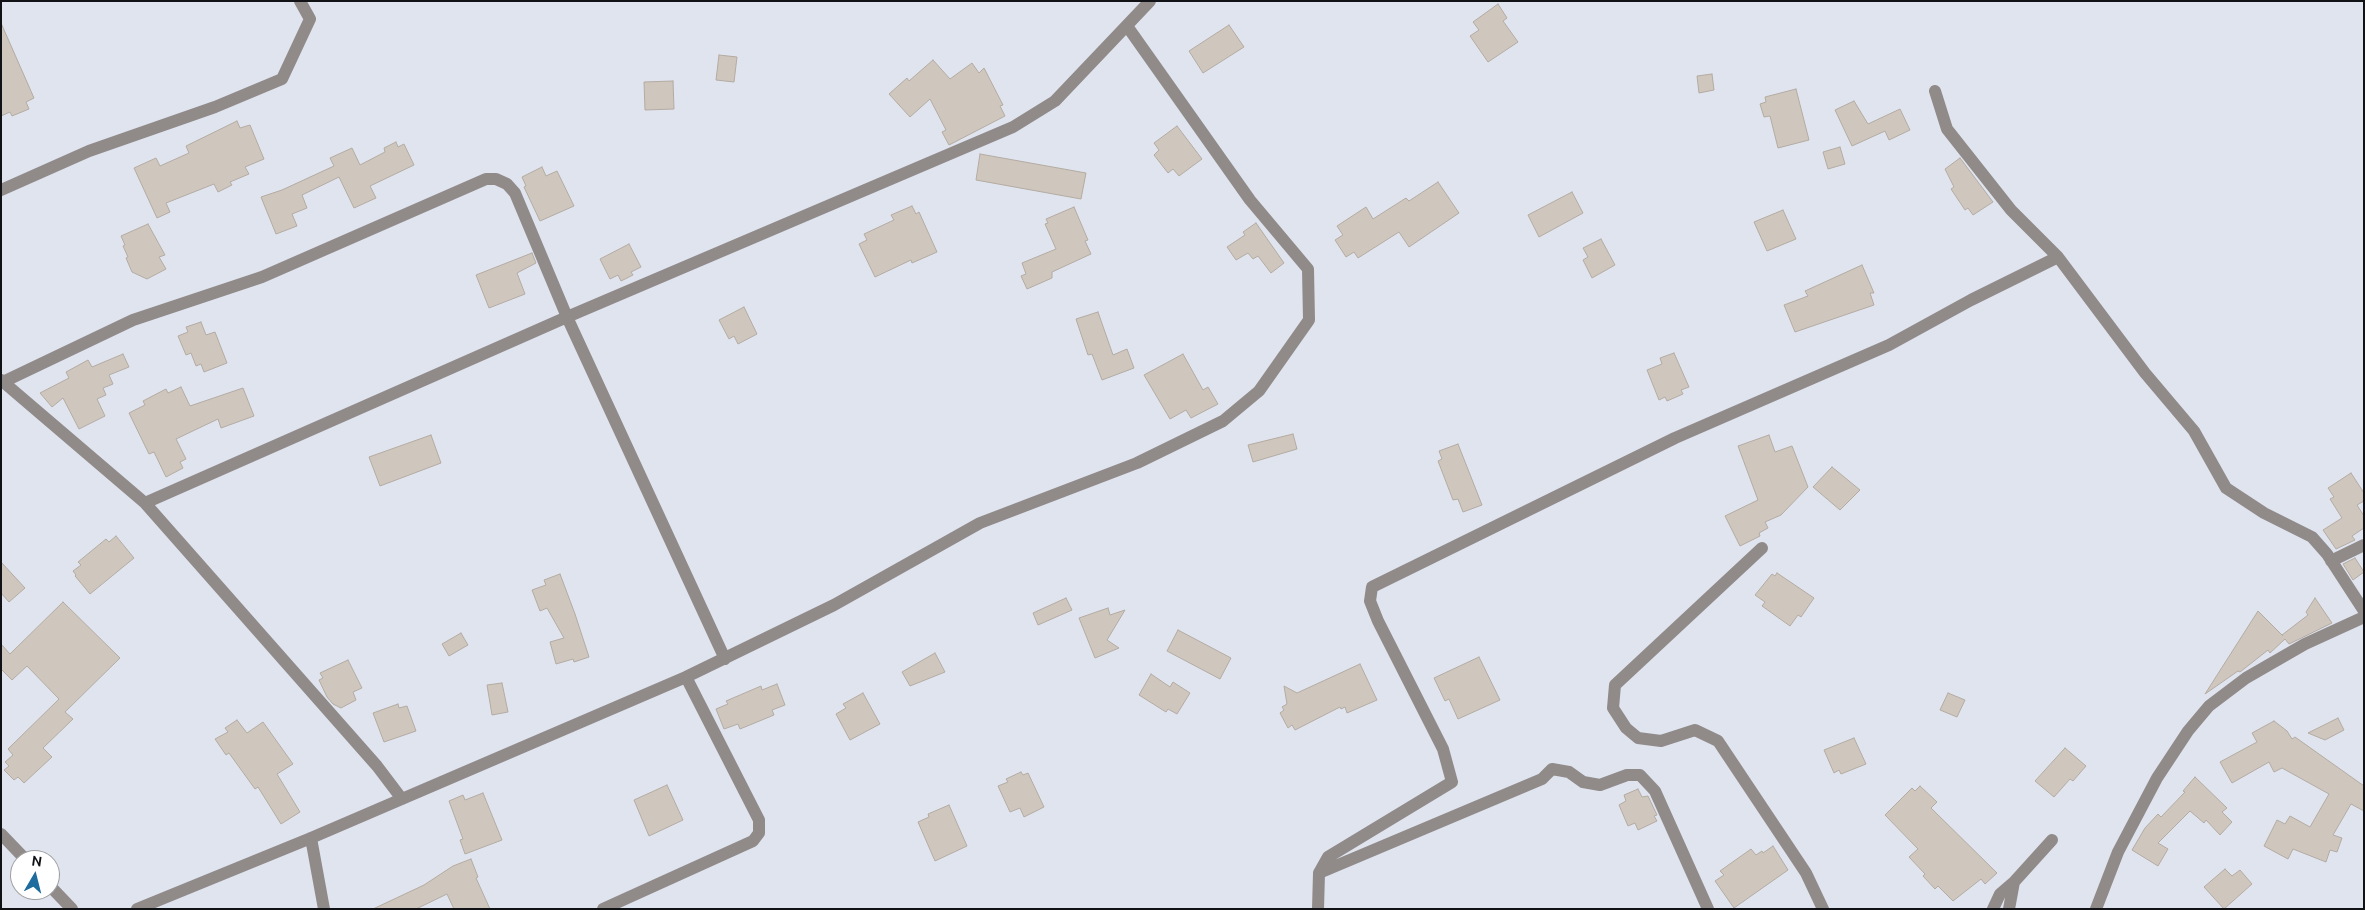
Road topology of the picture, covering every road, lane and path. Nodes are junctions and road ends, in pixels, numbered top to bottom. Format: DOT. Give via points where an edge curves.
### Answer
graph roads {
  1 [pos="300,1"];
  2 [pos="1150,1"];
  3 [pos="1127,26"];
  4 [pos="1935,91"];
  5 [pos="1,190"];
  6 [pos="2058,257"];
  7 [pos="567,317"];
  8 [pos="2,381"];
  9 [pos="145,503"];
  10 [pos="2364,545"];
  11 [pos="1762,548"];
  12 [pos="2331,561"];
  13 [pos="2364,611"];
  14 [pos="2364,617"];
  15 [pos="725,658"];
  16 [pos="686,677"];
  17 [pos="402,800"];
  18 [pos="1,834"];
  19 [pos="311,838"];
  20 [pos="2052,840"];
  21 [pos="16,850"];
  22 [pos="1319,873"];
  23 [pos="2014,882"];
  24 [pos="60,896"];
  25 [pos="72,909"];
  26 [pos="137,909"];
  27 [pos="324,909"];
  28 [pos="603,909"];
  29 [pos="1318,909"];
  30 [pos="1708,909"];
  31 [pos="1823,909"];
  32 [pos="1993,909"];
  33 [pos="2010,909"];
  34 [pos="2096,909"];
  1 -- 5 [label="street" via="310,19 282,79 215,107 89,151"];
  2 -- 3 [label="street"];
  3 -- 7 [label="street" via="1055,101 1012,127"];
  3 -- 15 [label="street" via="1250,200 1308,269 1309,320 1259,392 1223,421 1137,463 980,523 834,605"];
  4 -- 6 [label="street" via="1947,129 2011,210"];
  6 -- 12 [label="street" via="2194,431 2226,488 2264,513 2312,538"];
  6 -- 22 [label="street" via="1889,345 1675,438 1372,587 1370,600 1378,621 1443,749 1452,782 1328,857"];
  7 -- 8 [label="street" via="515,193 496,179 486,179 262,277 133,320"];
  7 -- 9 [label="street"];
  7 -- 15 [label="street"];
  8 -- 9 [label="street"];
  9 -- 17 [label="street" via="377,766"];
  10 -- 12 [label="street"];
  11 -- 31 [label="street" via="1615,685 1613,708 1626,728 1638,738 1661,740 1695,730 1718,741 1806,873"];
  12 -- 13 [label="street"];
  14 -- 34 [label="street" via="2305,644 2246,678 2209,706 2157,778 2118,852"];
  15 -- 16 [label="street"];
  16 -- 17 [label="street"];
  16 -- 28 [label="street" via="759,820 759,832 753,841"];
  17 -- 19 [label="street"];
  18 -- 21 [label="street"];
  19 -- 26 [label="street"];
  19 -- 27 [label="street"];
  20 -- 23 [label="street"];
  22 -- 29 [label="street"];
  22 -- 30 [label="street" via="1542,779 1552,769 1569,772 1583,782 1600,785 1627,775 1640,775 1655,791"];
  23 -- 32 [label="street" via="2000,894"];
  23 -- 33 [label="street"];
  24 -- 25 [label="street"];
}
